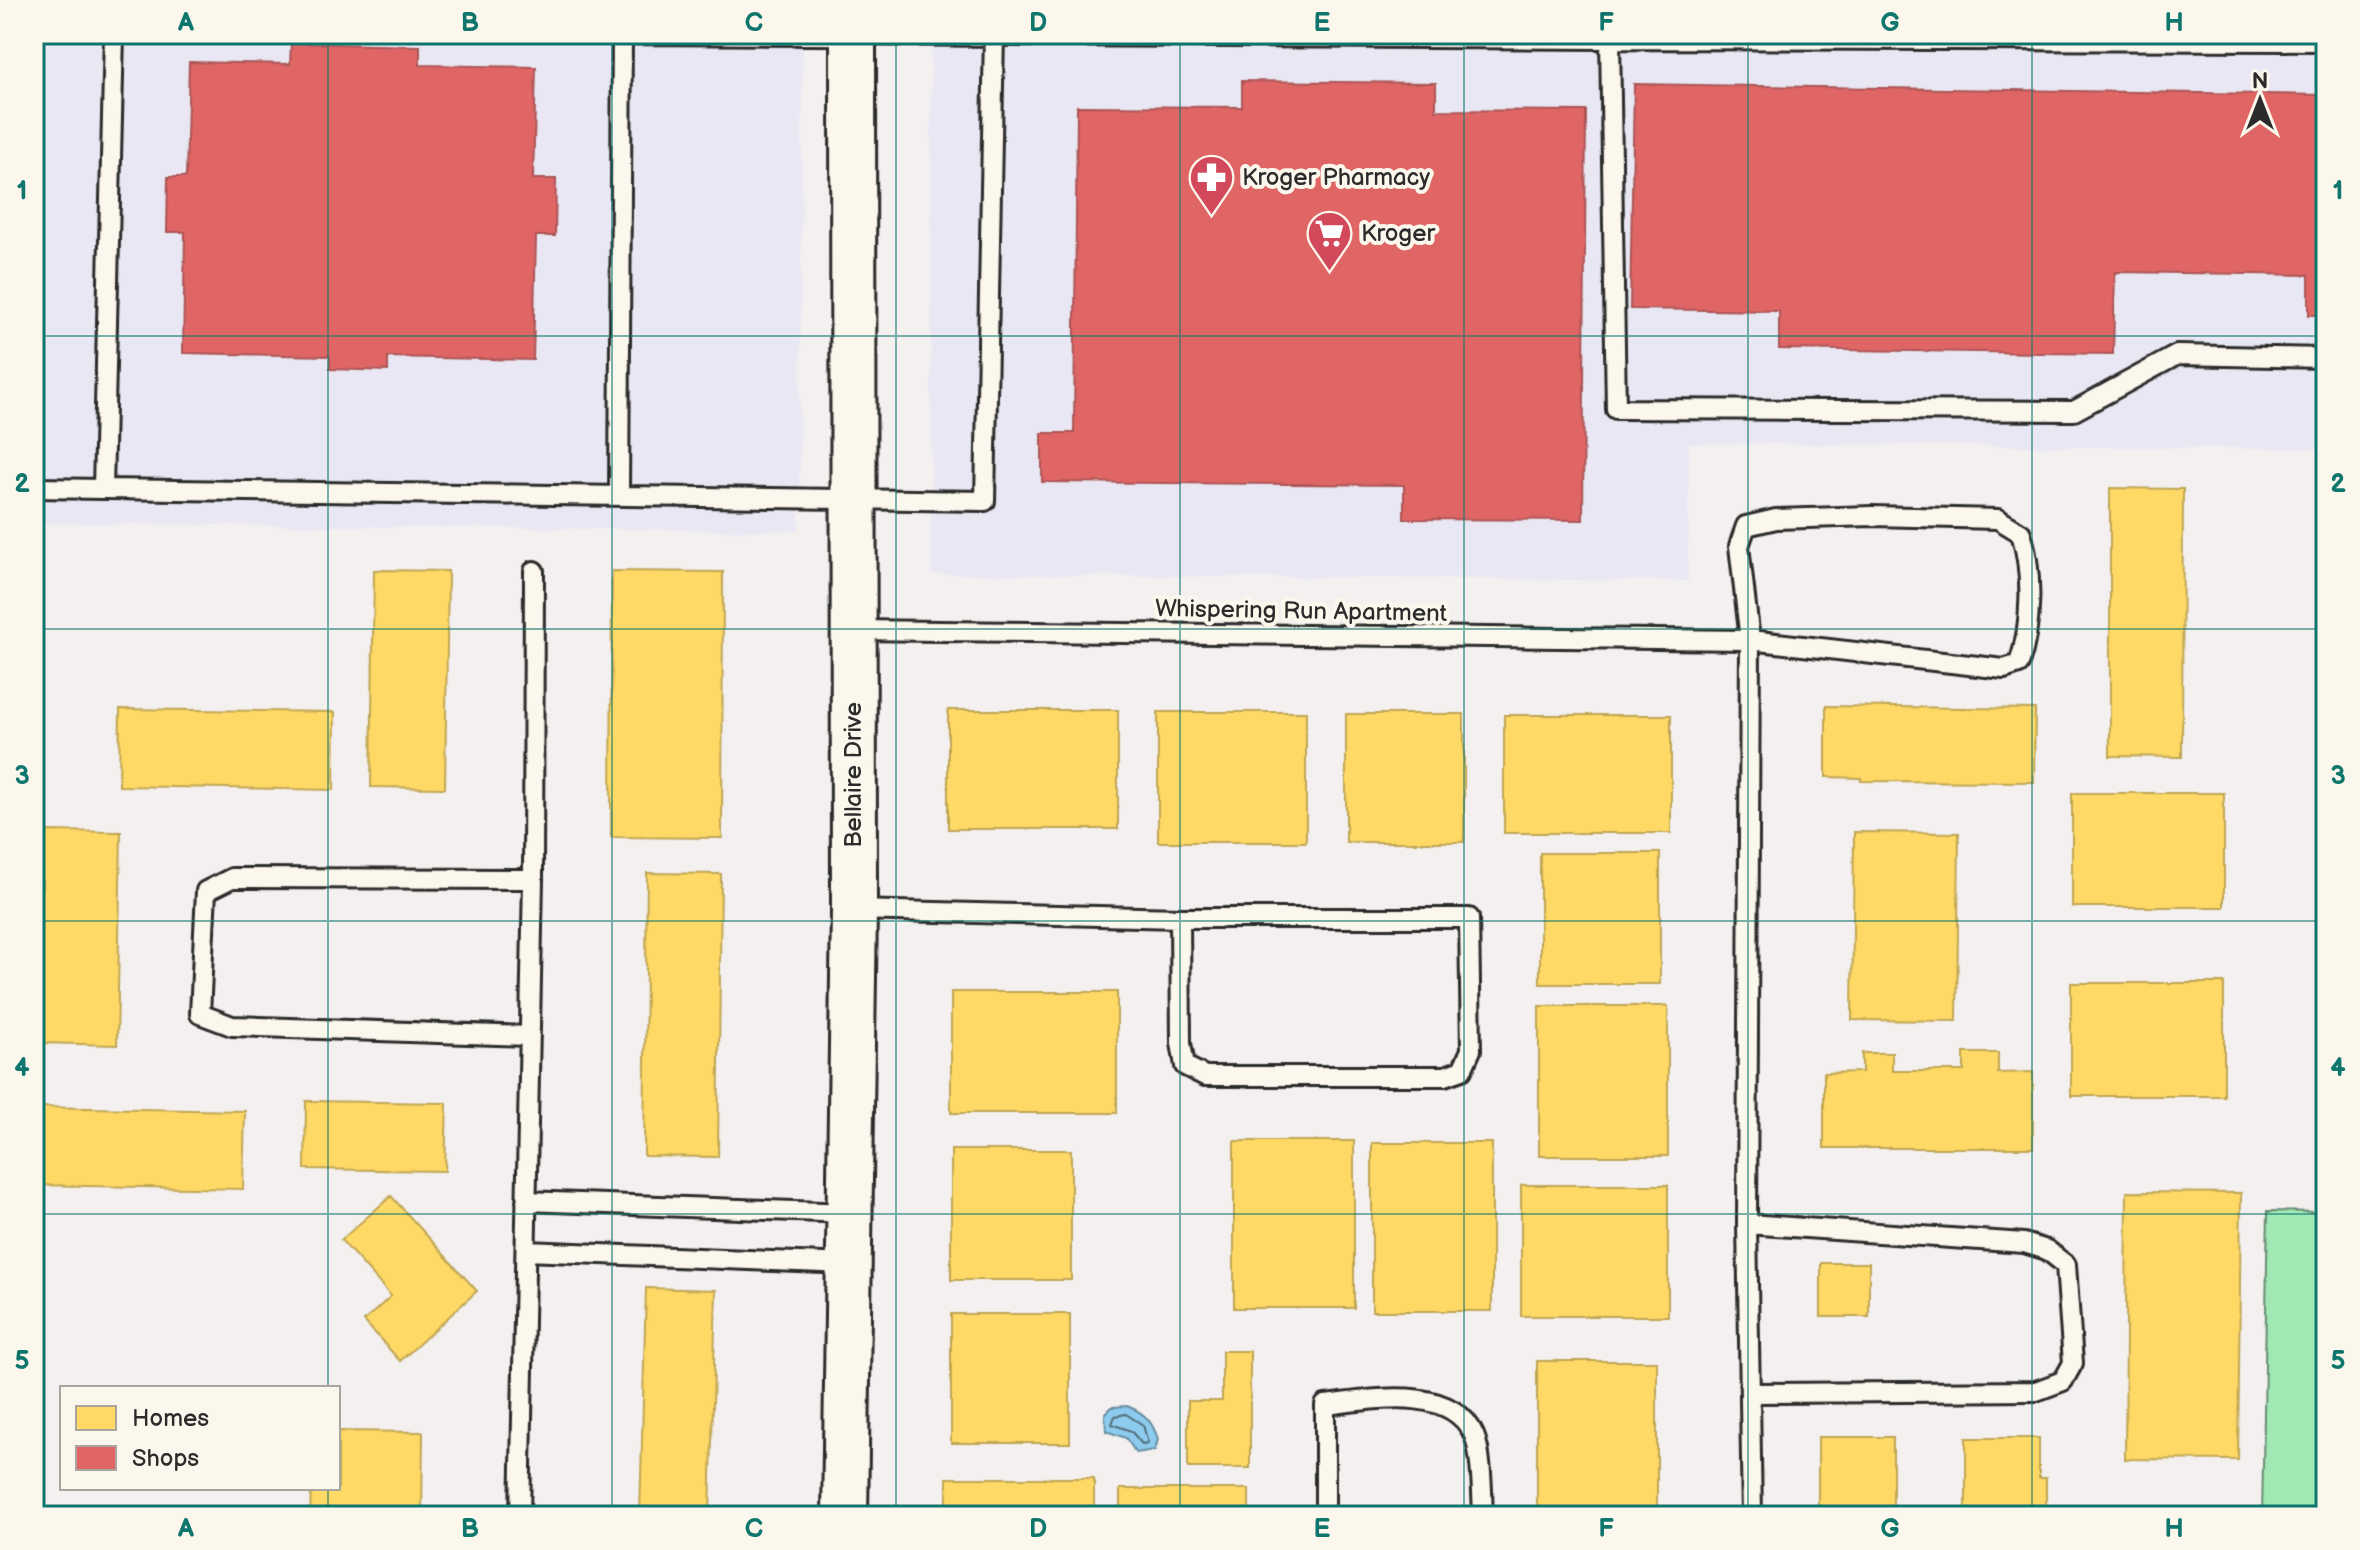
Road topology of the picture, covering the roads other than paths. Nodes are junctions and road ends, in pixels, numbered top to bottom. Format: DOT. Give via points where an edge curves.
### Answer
graph roads {
  1 [pos="114,34"];
  2 [pos="622,34"];
  3 [pos="994,34"];
  4 [pos="1131,34"];
  5 [pos="852,35"];
  6 [pos="1518,36"];
  7 [pos="1610,36"];
  8 [pos="1750,37"];
  9 [pos="1880,37"];
  10 [pos="1992,37"];
  11 [pos="2326,41"];
  12 [pos="2326,358"];
  13 [pos="34,488"];
  14 [pos="103,489"];
  15 [pos="619,494"];
  16 [pos="852,499"];
  17 [pos="534,571"];
  18 [pos="852,630"];
  19 [pos="1750,640"];
  20 [pos="533,879"];
  21 [pos="854,910"];
  22 [pos="1180,918"];
  23 [pos="530,1036"];
  24 [pos="526,1201"];
  25 [pos="850,1213"];
  26 [pos="1747,1224"];
  27 [pos="526,1251"];
  28 [pos="849,1264"];
  29 [pos="1752,1393"];
  30 [pos="520,1516"];
  31 [pos="845,1516"];
  32 [pos="1325,1516"];
  33 [pos="1483,1516"];
  34 [pos="1752,1516"];
  1 -- 14 [label="lane"];
  2 -- 5 [label="lane"];
  2 -- 15 [label="lane"];
  3 -- 4 [label="lane"];
  3 -- 5 [label="lane"];
  3 -- 16 [label="lane" via="985,501"];
  4 -- 6 [label="lane"];
  5 -- 16 [label="street, Bellaire Drive"];
  6 -- 7 [label="lane"];
  7 -- 8 [label="lane"];
  7 -- 12 [label="lane" via="1616,409 2074,411 2177,355"];
  8 -- 9 [label="lane"];
  9 -- 10 [label="lane"];
  10 -- 11 [label="lane"];
  13 -- 14 [label="lane"];
  14 -- 15 [label="lane"];
  15 -- 16 [label="lane"];
  16 -- 18 [label="street, Bellaire Drive"];
  17 -- 20 [label="lane"];
  18 -- 19 [label="lane, Whispering Run Apartment"];
  18 -- 21 [label="street, Bellaire Drive"];
  19 -- 19 [label="lane, Whispering Run Apartment" via="2004,669 2019,664 2027,639 2027,554 2021,533 1998,519 1982,518 1776,519 1746,526 1739,546"];
  19 -- 26 [label="lane, Whispering Run Apartment"];
  20 -- 23 [label="lane"];
  20 -- 23 [label="lane" via="232,878 206,891 200,1014 232,1026"];
  21 -- 22 [label="lane"];
  21 -- 25 [label="street, Bellaire Drive"];
  22 -- 22 [label="lane" via="1185,1066 1205,1076 1445,1076 1462,1070 1471,1050 1469,918"];
  23 -- 24 [label="lane"];
  24 -- 25 [label="lane"];
  24 -- 27 [label="lane"];
  25 -- 28 [label="street, Bellaire Drive"];
  26 -- 29 [label="lane, Whispering Run Apartment"];
  26 -- 29 [label="lane" via="2024,1243 2047,1250 2066,1265 2073,1363 2063,1381 2036,1391"];
  27 -- 28 [label="lane"];
  27 -- 30 [label="lane"];
  28 -- 31 [label="street, Bellaire Drive"];
  29 -- 34 [label="lane, Whispering Run Apartment"];
  32 -- 33 [label="lane" via="1325,1405 1381,1399 1440,1403 1462,1415 1475,1437"];
}
